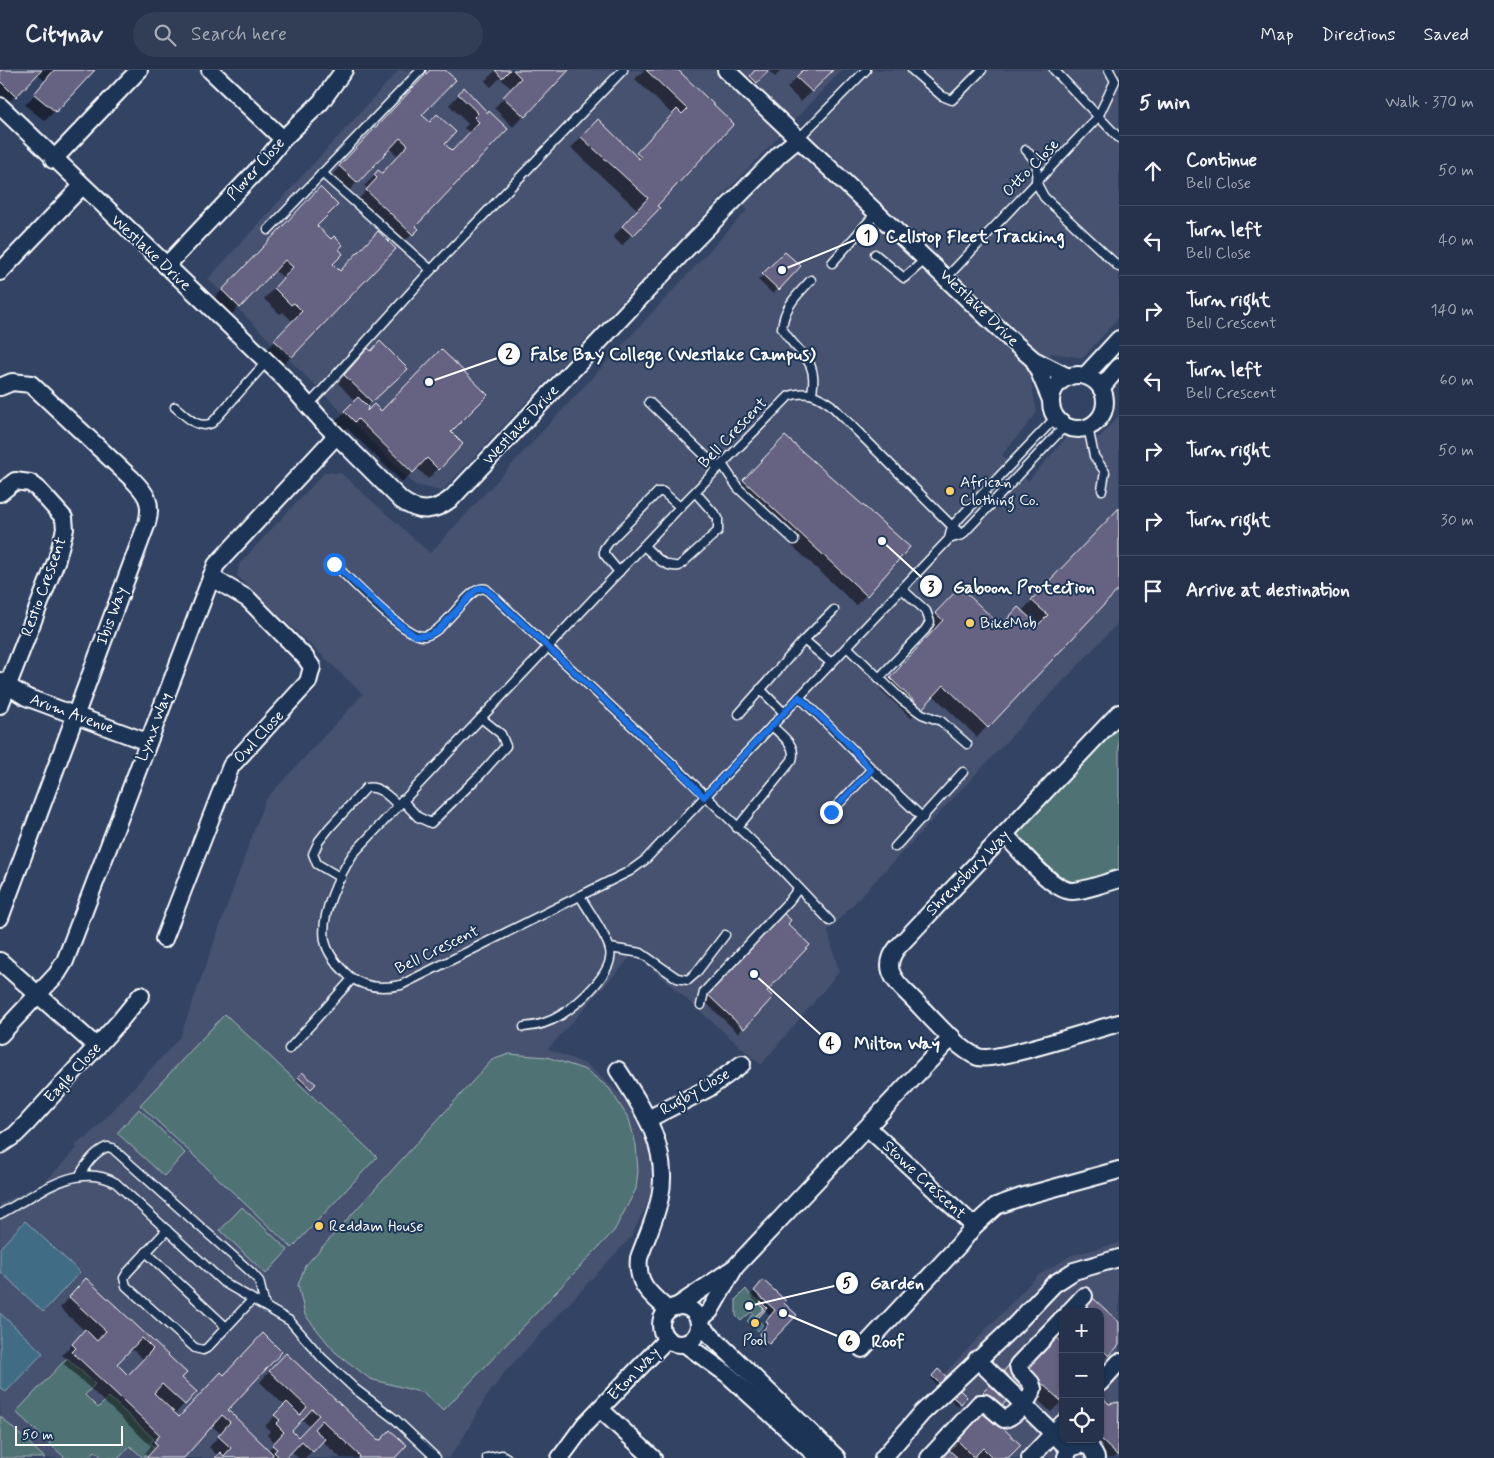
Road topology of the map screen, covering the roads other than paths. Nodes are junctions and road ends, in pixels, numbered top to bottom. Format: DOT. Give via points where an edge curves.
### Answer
graph roads {
  1 [pos="139,70"];
  2 [pos="210,70"];
  3 [pos="342,70"];
  4 [pos="421,70"];
  5 [pos="623,70"];
  6 [pos="726,70"];
  7 [pos="866,70"];
  8 [pos="912,70"];
  9 [pos="982,70"];
  10 [pos="1054,70"];
  11 [pos="1109,70"];
  12 [pos="0,106"];
  13 [pos="1098,117"];
  14 [pos="1119,138"];
  15 [pos="283,139"];
  16 [pos="798,139"];
  17 [pos="1026,150"];
  18 [pos="54,160"];
  19 [pos="322,173"];
  20 [pos="1036,182"];
  21 [pos="82,186"];
  22 [pos="877,212"];
  23 [pos="268,230"];
  24 [pos="875,254"];
  25 [pos="927,258"];
  26 [pos="832,263"];
  27 [pos="166,266"];
  28 [pos="1119,268"];
  29 [pos="431,270"];
  30 [pos="0,272"];
  31 [pos="947,277"];
  32 [pos="811,280"];
  33 [pos="1119,339"];
  34 [pos="1034,360"];
  35 [pos="267,362"];
  36 [pos="1119,367"];
  37 [pos="1086,376"];
  38 [pos="1068,377"];
  39 [pos="0,387"];
  40 [pos="1101,388"];
  41 [pos="812,394"];
  42 [pos="1051,400"];
  43 [pos="649,402"];
  44 [pos="309,405"];
  45 [pos="175,407"];
  46 [pos="1060,422"];
  47 [pos="1088,427"];
  48 [pos="336,436"];
  49 [pos="720,466"];
  50 [pos="1102,490"];
  51 [pos="695,492"];
  52 [pos="0,493"];
  53 [pos="680,507"];
  54 [pos="952,526"];
  55 [pos="962,535"];
  56 [pos="949,539"];
  57 [pos="794,540"];
  58 [pos="644,546"];
  59 [pos="334,564"];
  60 [pos="620,572"];
  61 [pos="211,577"];
  62 [pos="902,590"];
  63 [pos="834,610"];
  64 [pos="804,640"];
  65 [pos="548,647"];
  66 [pos="847,647"];
  67 [pos="831,663"];
  68 [pos="879,678"];
  69 [pos="3,684"];
  70 [pos="760,689"];
  71 [pos="799,697"];
  72 [pos="0,705"];
  73 [pos="784,713"];
  74 [pos="74,714"];
  75 [pos="739,714"];
  76 [pos="1119,714"];
  77 [pos="481,718"];
  78 [pos="772,726"];
  79 [pos="147,742"];
  80 [pos="967,744"];
  81 [pos="871,770"];
  82 [pos="963,772"];
  83 [pos="704,797"];
  84 [pos="400,802"];
  85 [pos="831,812"];
  86 [pos="922,818"];
  87 [pos="737,828"];
  88 [pos="1005,835"];
  89 [pos="895,847"];
  90 [pos="341,878"];
  91 [pos="1119,879"];
  92 [pos="798,889"];
  93 [pos="580,896"];
  94 [pos="0,918"];
  95 [pos="830,921"];
  96 [pos="725,935"];
  97 [pos="164,939"];
  98 [pos="610,948"];
  99 [pos="0,961"];
  100 [pos="352,978"];
  101 [pos="38,995"];
  102 [pos="141,995"];
  103 [pos="701,1005"];
  104 [pos="1119,1023"];
  105 [pos="524,1027"];
  106 [pos="0,1036"];
  107 [pos="952,1037"];
  108 [pos="97,1047"];
  109 [pos="289,1049"];
  110 [pos="742,1064"];
  111 [pos="618,1070"];
  112 [pos="648,1119"];
  113 [pos="868,1128"];
  114 [pos="0,1145"];
  115 [pos="1119,1170"];
  116 [pos="80,1175"];
  117 [pos="0,1214"];
  118 [pos="974,1226"];
  119 [pos="167,1230"];
  120 [pos="146,1252"];
  121 [pos="1119,1258"];
  122 [pos="735,1267"];
  123 [pos="1084,1296"];
  124 [pos="252,1300"];
  125 [pos="265,1306"];
  126 [pos="1073,1308"];
  127 [pos="672,1309"];
  128 [pos="699,1322"];
  129 [pos="1059,1322"];
  130 [pos="226,1327"];
  131 [pos="668,1339"];
  132 [pos="684,1344"];
  133 [pos="862,1349"];
  134 [pos="977,1360"];
  135 [pos="1119,1362"];
  136 [pos="1104,1379"];
  137 [pos="756,1389"];
  138 [pos="1022,1404"];
  139 [pos="600,1410"];
  140 [pos="1058,1428"];
  141 [pos="1067,1454"];
  142 [pos="436,1458"];
  143 [pos="487,1458"];
  144 [pos="507,1458"];
  145 [pos="560,1458"];
  146 [pos="653,1458"];
  147 [pos="820,1458"];
  148 [pos="837,1458"];
  149 [pos="882,1458"];
  150 [pos="928,1458"];
  151 [pos="1030,1458"];
  152 [pos="1096,1458"];
  1 -- 18 [label="street"];
  2 -- 15 [label="street"];
  3 -- 15 [label="street, Plover Close" via="321,102"];
  4 -- 19 [label="lane"];
  5 -- 29 [label="lane"];
  6 -- 16 [label="street"];
  7 -- 16 [label="lane"];
  8 -- 9 [label="lane" via="942,96 952,100"];
  10 -- 13 [label="lane"];
  11 -- 13 [label="lane, Otto Close" via="1116,81"];
  12 -- 18 [label="street, Westlake Drive"];
  13 -- 14 [label="lane"];
  13 -- 20 [label="lane, Otto Close"];
  15 -- 27 [label="street, Plover Close"];
  16 -- 22 [label="street, Westlake Drive"];
  16 -- 48 [label="street, Westlake Drive" via="688,247 483,466 440,507 424,511 408,506"];
  17 -- 20 [label="lane" via="1037,163"];
  18 -- 21 [label="street, Westlake Drive"];
  19 -- 23 [label="lane"];
  19 -- 29 [label="lane"];
  20 -- 28 [label="lane" via="1044,197"];
  20 -- 31 [label="lane, Otto Close"];
  21 -- 27 [label="street, Westlake Drive"];
  21 -- 30 [label="street"];
  22 -- 25 [label="street, Westlake Drive"];
  22 -- 26 [label="lane"];
  24 -- 25 [label="lane" via="904,278"];
  25 -- 31 [label="street, Westlake Drive"];
  27 -- 35 [label="street, Westlake Drive"];
  29 -- 44 [label="lane"];
  31 -- 34 [label="street, Westlake Drive"];
  32 -- 41 [label="lane" via="788,306 782,328 812,366"];
  33 -- 37 [label="street"];
  34 -- 38 [label="street, Westlake Drive"];
  34 -- 42 [label="street, Westlake Drive"];
  35 -- 44 [label="street, Westlake Drive"];
  35 -- 45 [label="lane" via="212,424 197,424"];
  36 -- 40 [label="street"];
  37 -- 38 [label="street"];
  37 -- 40 [label="street"];
  38 -- 42 [label="street" via="1056,386"];
  39 -- 74 [label="street, Ibis Way" via="12,382 31,384 144,491 150,504 147,523"];
  40 -- 47 [label="street" via="1104,410"];
  41 -- 49 [label="lane, Bell Crescent" via="803,392 789,396"];
  41 -- 54 [label="lane" via="831,405"];
  42 -- 46 [label="street"];
  43 -- 49 [label="lane"];
  44 -- 48 [label="street, Westlake Drive"];
  46 -- 47 [label="street" via="1075,429"];
  46 -- 54 [label="lane"];
  46 -- 55 [label="lane"];
  47 -- 50 [label="lane" via="1094,456 1105,472"];
  48 -- 61 [label="street, Lynx Way" via="224,554"];
  49 -- 51 [label="lane, Bell Crescent"];
  49 -- 57 [label="lane" via="738,488"];
  51 -- 53 [label="lane, Bell Crescent"];
  51 -- 58 [label="lane" via="718,518 718,531 679,566 664,564"];
  52 -- 69 [label="street, Restio Crescent" via="15,481 30,483 58,510 64,518 65,529 57,559"];
  53 -- 58 [label="lane, Bell Crescent"];
  53 -- 60 [label="lane" via="663,492 658,492 609,542 604,554"];
  54 -- 55 [label="lane"];
  54 -- 56 [label="lane, Bell Crescent"];
  55 -- 56 [label="lane"];
  56 -- 62 [label="lane, Bell Crescent"];
  58 -- 60 [label="lane, Bell Crescent"];
  59 -- 65 [label="lane" via="415,636 429,635 438,630 479,588 486,589"];
  60 -- 65 [label="lane, Bell Crescent"];
  61 -- 79 [label="street, Lynx Way"];
  61 -- 97 [label="street, Owl Close" via="248,599 305,656 312,672 302,690 231,766"];
  62 -- 66 [label="lane, Bell Crescent"];
  62 -- 68 [label="lane" via="926,611 930,622"];
  63 -- 64 [label="lane"];
  64 -- 67 [label="lane"];
  64 -- 70 [label="lane"];
  65 -- 77 [label="lane, Bell Crescent"];
  65 -- 83 [label="lane"];
  66 -- 67 [label="lane, Bell Crescent"];
  66 -- 68 [label="lane"];
  67 -- 71 [label="lane, Bell Crescent"];
  68 -- 80 [label="lane" via="915,710 941,721"];
  69 -- 72 [label="street, Restio Crescent"];
  69 -- 74 [label="street, Arum Avenue" via="26,697"];
  70 -- 73 [label="lane"];
  70 -- 75 [label="lane"];
  71 -- 73 [label="lane, Bell Crescent"];
  71 -- 81 [label="lane" via="843,738"];
  73 -- 78 [label="lane, Bell Crescent"];
  74 -- 79 [label="street, Arum Avenue"];
  74 -- 94 [label="street, Ibis Way"];
  76 -- 88 [label="street, Shrewsbury Way"];
  77 -- 84 [label="lane, Bell Crescent"];
  77 -- 84 [label="lane" via="501,734 506,746 480,775 431,823"];
  78 -- 83 [label="lane, Bell Crescent"];
  78 -- 87 [label="lane" via="792,746 794,755"];
  79 -- 101 [label="street, Lynx Way" via="72,947 57,974"];
  81 -- 85 [label="lane"];
  81 -- 86 [label="lane"];
  82 -- 86 [label="lane"];
  83 -- 87 [label="lane"];
  83 -- 93 [label="lane, Bell Crescent" via="645,860"];
  84 -- 90 [label="lane, Bell Crescent" via="353,854"];
  84 -- 90 [label="lane" via="379,789 366,788 319,841 314,854 317,864"];
  86 -- 89 [label="lane"];
  87 -- 92 [label="lane"];
  88 -- 91 [label="street" via="1063,890 1074,891"];
  88 -- 107 [label="street, Shrewsbury Way" via="897,948 889,962 894,979"];
  90 -- 100 [label="lane, Bell Crescent" via="328,911 325,944 337,964"];
  92 -- 95 [label="lane"];
  92 -- 103 [label="lane" via="704,992"];
  93 -- 98 [label="lane"];
  93 -- 100 [label="lane, Bell Crescent" via="401,985 379,988"];
  96 -- 98 [label="lane" via="688,980 677,978 642,953"];
  98 -- 105 [label="lane" via="611,960 603,975 574,1005 547,1022"];
  99 -- 101 [label="street"];
  100 -- 109 [label="lane"];
  101 -- 106 [label="street, Lynx Way"];
  101 -- 108 [label="street"];
  102 -- 108 [label="street, Eagle Close"];
  104 -- 107 [label="street, Shrewsbury Way" via="991,1058 972,1054"];
  107 -- 113 [label="street"];
  108 -- 114 [label="street, Eagle Close" via="20,1130"];
  110 -- 112 [label="street, Rugby Close" via="709,1088"];
  111 -- 112 [label="street, Rugby Close"];
  112 -- 127 [label="street, Rugby Close" via="660,1156 662,1190 639,1258 638,1274 646,1291"];
  113 -- 118 [label="street, Stowe Crescent"];
  113 -- 122 [label="street"];
  115 -- 118 [label="street, Stowe Crescent" via="1004,1202"];
  116 -- 117 [label="lane"];
  116 -- 119 [label="lane" via="96,1174 116,1183"];
  116 -- 125 [label="lane" via="99,1151 112,1148 252,1273 259,1281"];
  118 -- 133 [label="street"];
  119 -- 120 [label="lane"];
  119 -- 124 [label="lane" via="223,1282"];
  120 -- 130 [label="lane"];
  120 -- 130 [label="lane" via="127,1273 126,1286 199,1350 207,1348"];
  121 -- 134 [label="street" via="1074,1271 1054,1284"];
  122 -- 127 [label="street"];
  122 -- 128 [label="street" via="710,1311"];
  123 -- 126 [label="street"];
  124 -- 125 [label="lane"];
  124 -- 130 [label="lane"];
  125 -- 142 [label="lane" via="290,1321 349,1383 396,1420"];
  127 -- 128 [label="street" via="689,1308"];
  127 -- 131 [label="street" via="664,1316 662,1328"];
  128 -- 132 [label="street" via="696,1337"];
  128 -- 137 [label="street" via="739,1362"];
  129 -- 138 [label="street" via="1018,1365 1033,1389"];
  131 -- 132 [label="street"];
  131 -- 139 [label="street, Eton Way"];
  132 -- 137 [label="street" via="727,1374"];
  134 -- 138 [label="street"];
  134 -- 149 [label="street" via="922,1413"];
  135 -- 136 [label="street"];
  137 -- 147 [label="street"];
  137 -- 148 [label="street"];
  138 -- 140 [label="street"];
  138 -- 150 [label="street" via="1004,1419 985,1403 980,1403"];
  139 -- 145 [label="street, Eton Way" via="585,1424"];
  139 -- 146 [label="street, Eton Way"];
  140 -- 141 [label="street"];
  140 -- 151 [label="street"];
  141 -- 152 [label="street" via="1078,1444 1087,1445"];
  143 -- 144 [label="lane"];
}
